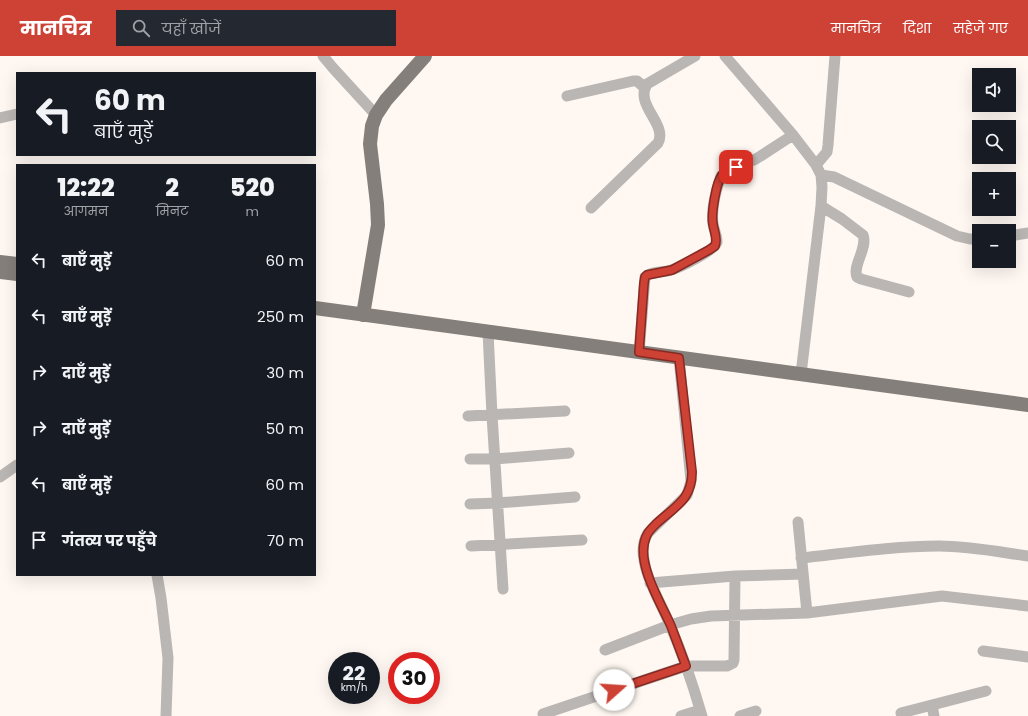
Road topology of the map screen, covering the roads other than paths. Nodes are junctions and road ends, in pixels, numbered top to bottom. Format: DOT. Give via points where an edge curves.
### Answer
graph roads {
  1 [pos="323,56"];
  2 [pos="425,56"];
  3 [pos="695,56"];
  4 [pos="725,56"];
  5 [pos="835,56"];
  6 [pos="645,88"];
  7 [pos="567,96"];
  8 [pos="16,114"];
  9 [pos="376,115"];
  10 [pos="0,118"];
  11 [pos="793,135"];
  12 [pos="819,170"];
  13 [pos="821,206"];
  14 [pos="591,208"];
  15 [pos="1028,233"];
  16 [pos="1016,235"];
  17 [pos="972,239"];
  18 [pos="0,262"];
  19 [pos="16,264"];
  20 [pos="0,272"];
  21 [pos="16,274"];
  22 [pos="909,292"];
  23 [pos="316,308"];
  24 [pos="363,315"];
  25 [pos="488,332"];
  26 [pos="639,349"];
  27 [pos="680,365"];
  28 [pos="802,366"];
  29 [pos="1028,405"];
  30 [pos="565,411"];
  31 [pos="492,415"];
  32 [pos="468,416"];
  33 [pos="569,453"];
  34 [pos="495,459"];
  35 [pos="470,460"];
  36 [pos="16,466"];
  37 [pos="0,478"];
  38 [pos="574,497"];
  39 [pos="498,503"];
  40 [pos="470,504"];
  41 [pos="798,522"];
  42 [pos="582,540"];
  43 [pos="500,545"];
  44 [pos="471,546"];
  45 [pos="1028,556"];
  46 [pos="801,558"];
  47 [pos="803,574"];
  48 [pos="157,576"];
  49 [pos="735,576"];
  50 [pos="650,583"];
  51 [pos="503,589"];
  52 [pos="1028,606"];
  53 [pos="807,613"];
  54 [pos="735,616"];
  55 [pos="670,625"];
  56 [pos="605,650"];
  57 [pos="983,651"];
  58 [pos="1028,657"];
  59 [pos="686,666"];
  60 [pos="986,691"];
  61 [pos="756,711"];
  62 [pos="933,711"];
  63 [pos="701,713"];
  64 [pos="901,713"];
  65 [pos="543,714"];
  66 [pos="166,716"];
  67 [pos="681,716"];
  68 [pos="740,716"];
  1 -- 9 [label="street"];
  2 -- 9 [label="main road"];
  3 -- 6 [label="street" via="651,81"];
  4 -- 11 [label="street"];
  5 -- 12 [label="street" via="828,145"];
  6 -- 7 [label="street" via="637,81 633,81"];
  6 -- 14 [label="street" via="644,100 659,130 660,139"];
  8 -- 10 [label="street"];
  9 -- 24 [label="main road" via="370,144 378,225"];
  11 -- 12 [label="street"];
  11 -- 26 [label="street" via="756,159 730,169 721,176 713,212 715,246 672,270 650,273 645,277"];
  12 -- 13 [label="street" via="822,186"];
  12 -- 17 [label="street" via="957,236"];
  13 -- 22 [label="street" via="863,235 864,245 856,271 857,276"];
  13 -- 28 [label="street"];
  15 -- 16 [label="street"];
  18 -- 19 [label="main road"];
  20 -- 21 [label="main road"];
  23 -- 24 [label="main road"];
  24 -- 25 [label="main road"];
  25 -- 26 [label="main road"];
  25 -- 31 [label="street"];
  26 -- 27 [label="main road"];
  27 -- 28 [label="main road"];
  27 -- 50 [label="street" via="692,481 687,495 645,538 644,559"];
  28 -- 29 [label="main road"];
  30 -- 31 [label="street"];
  31 -- 32 [label="street"];
  31 -- 34 [label="street"];
  33 -- 34 [label="street"];
  34 -- 35 [label="street"];
  34 -- 39 [label="street"];
  36 -- 37 [label="street"];
  38 -- 39 [label="street"];
  39 -- 40 [label="street"];
  39 -- 43 [label="street"];
  41 -- 46 [label="street"];
  42 -- 43 [label="street"];
  43 -- 44 [label="street"];
  43 -- 51 [label="street"];
  45 -- 46 [label="street" via="941,546 903,547"];
  46 -- 47 [label="street"];
  47 -- 49 [label="street"];
  47 -- 53 [label="street"];
  48 -- 66 [label="street" via="168,658"];
  49 -- 50 [label="street"];
  49 -- 54 [label="street"];
  50 -- 55 [label="street"];
  52 -- 53 [label="street" via="942,596"];
  53 -- 54 [label="street"];
  54 -- 55 [label="street" via="691,619"];
  54 -- 59 [label="street" via="733,663 727,666"];
  55 -- 56 [label="street"];
  55 -- 59 [label="street"];
  57 -- 58 [label="street"];
  59 -- 63 [label="street"];
  59 -- 65 [label="street"];
  60 -- 62 [label="street"];
  61 -- 68 [label="street"];
  62 -- 64 [label="street"];
  63 -- 67 [label="street"];
}
